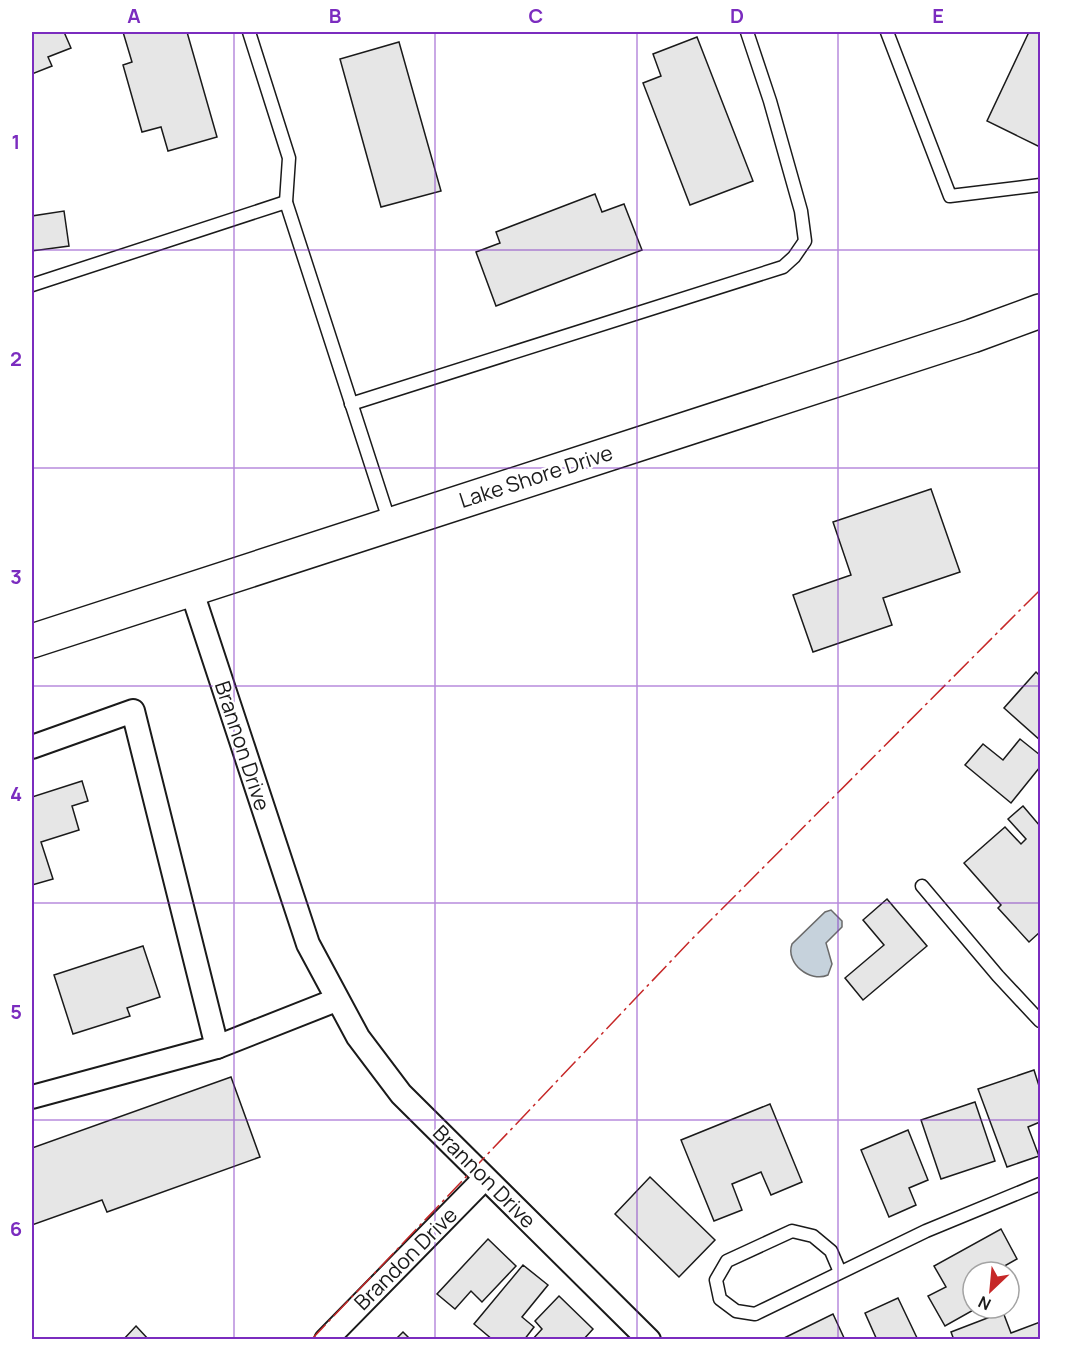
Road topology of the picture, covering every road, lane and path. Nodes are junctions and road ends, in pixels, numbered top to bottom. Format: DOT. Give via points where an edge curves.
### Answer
graph roads {
  1 [pos="249,32"];
  2 [pos="747,32"];
  3 [pos="887,32"];
  4 [pos="1041,185"];
  5 [pos="286,202"];
  6 [pos="32,285"];
  7 [pos="1041,311"];
  8 [pos="351,404"];
  9 [pos="390,525"];
  10 [pos="191,589"];
  11 [pos="32,641"];
  12 [pos="32,747"];
  13 [pos="922,886"];
  14 [pos="336,1000"];
  15 [pos="1041,1021"];
  16 [pos="217,1047"];
  17 [pos="32,1097"];
  18 [pos="485,1178"];
  19 [pos="1041,1184"];
  20 [pos="840,1272"];
  21 [pos="326,1340"];
  22 [pos="649,1340"];
  1 -- 5 [label="lane" via="289,158"];
  2 -- 8 [label="lane" via="801,211 805,241 794,257 783,267"];
  3 -- 4 [label="lane" via="950,196"];
  5 -- 6 [label="lane"];
  5 -- 8 [label="lane"];
  7 -- 9 [label="main road, Lake Shore Drive"];
  8 -- 9 [label="lane"];
  9 -- 10 [label="main road, Lake Shore Drive"];
  10 -- 11 [label="main road, Lake Shore Drive"];
  10 -- 14 [label="street, Brannon Drive" via="308,944"];
  12 -- 16 [label="street" via="133,711"];
  13 -- 15 [label="lane"];
  14 -- 16 [label="street"];
  14 -- 18 [label="street, Brannon Drive" via="401,1094"];
  16 -- 17 [label="street"];
  18 -- 21 [label="street, Brandon Drive"];
  18 -- 22 [label="street, Brannon Drive"];
  19 -- 20 [label="lane" via="926,1231"];
  20 -- 20 [label="lane" via="755,1314 736,1311 720,1299 716,1280 727,1261 792,1231 813,1236 831,1251"];
}
